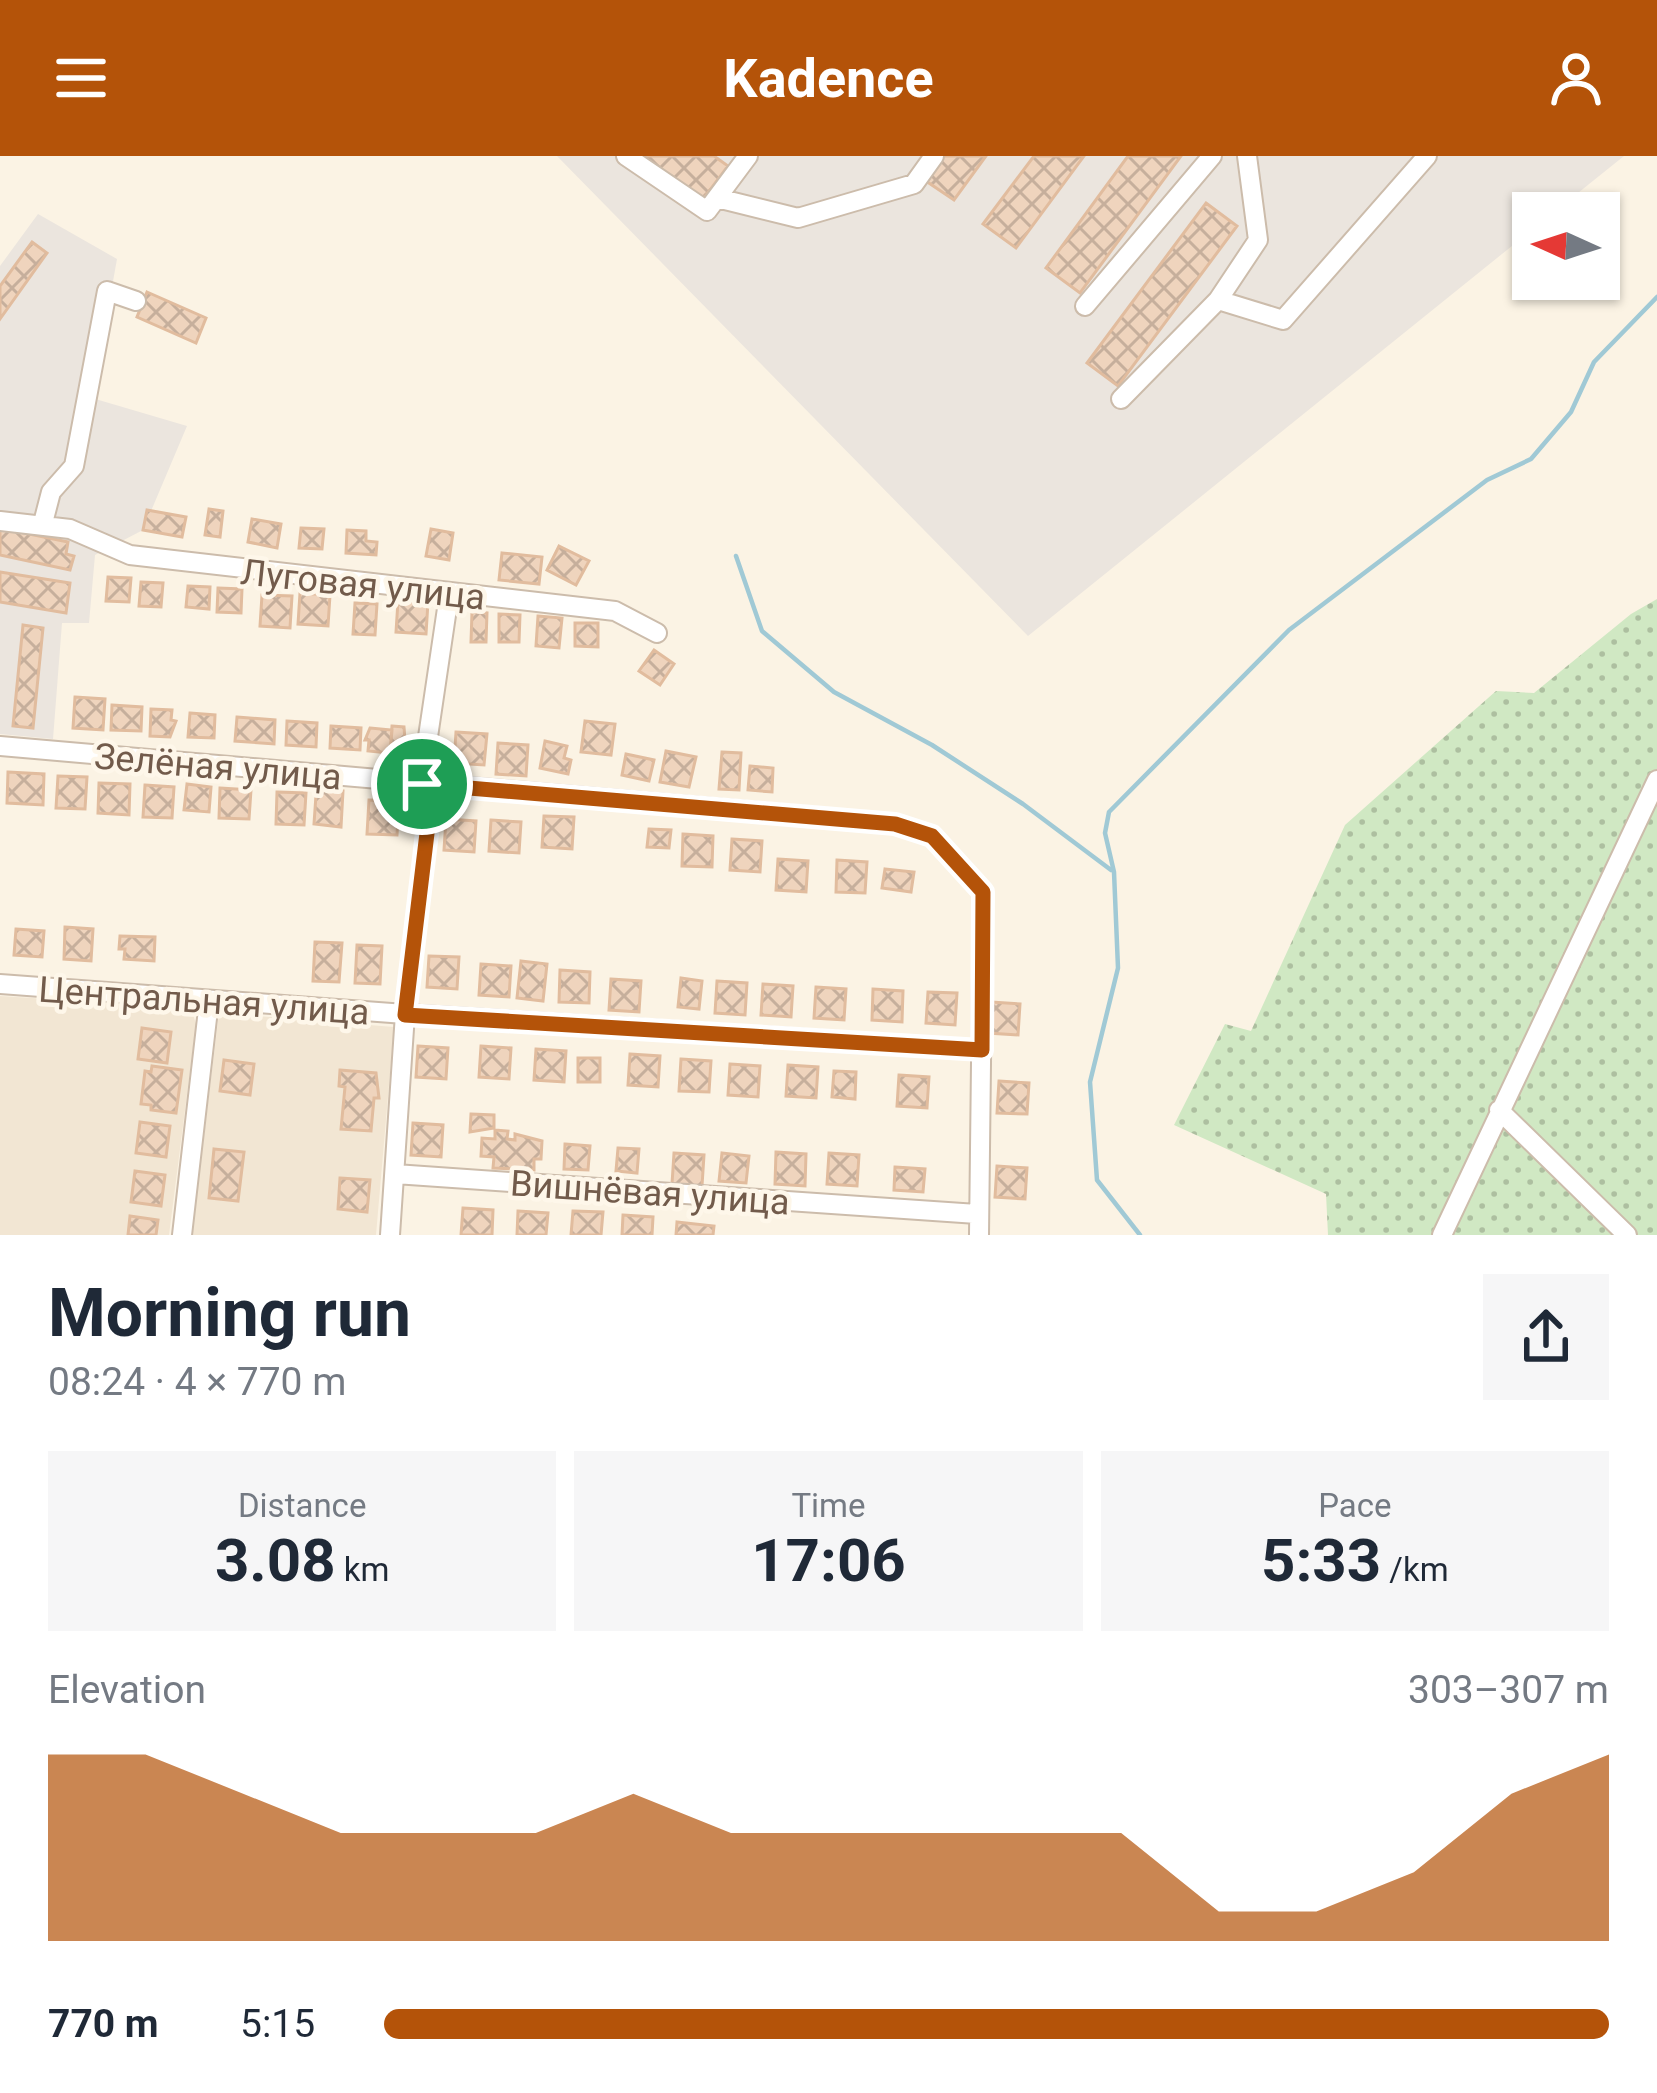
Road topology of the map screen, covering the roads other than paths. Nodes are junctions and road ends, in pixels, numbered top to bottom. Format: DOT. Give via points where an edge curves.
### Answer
graph roads {
  1 [pos="626,156"];
  2 [pos="748,156"];
  3 [pos="934,156"];
  4 [pos="1212,156"];
  5 [pos="1246,156"];
  6 [pos="1427,156"];
  7 [pos="717,198"];
  8 [pos="1218,300"];
  9 [pos="136,302"];
  10 [pos="1084,306"];
  11 [pos="1121,399"];
  12 [pos="0,521"];
  13 [pos="43,523"];
  14 [pos="449,595"];
  15 [pos="657,633"];
  16 [pos="0,746"];
  17 [pos="1657,780"];
  18 [pos="422,784"];
  19 [pos="446,786"];
  20 [pos="428,825"];
  21 [pos="0,985"];
  22 [pos="209,1001"];
  23 [pos="405,1015"];
  24 [pos="982,1050"];
  25 [pos="1499,1110"];
  26 [pos="394,1174"];
  27 [pos="977,1214"];
  28 [pos="182,1235"];
  29 [pos="390,1235"];
  30 [pos="979,1235"];
  31 [pos="1442,1235"];
  32 [pos="1627,1235"];
  1 -- 7 [label="street" via="707,211"];
  2 -- 7 [label="street"];
  3 -- 7 [label="street" via="914,184 798,218"];
  4 -- 10 [label="street"];
  5 -- 8 [label="street" via="1258,240"];
  6 -- 8 [label="street" via="1283,320"];
  8 -- 11 [label="street"];
  9 -- 13 [label="street" via="106,290 74,466 52,492"];
  12 -- 13 [label="street, Луговая улица"];
  13 -- 14 [label="street, Луговая улица" via="130,555"];
  14 -- 15 [label="street, Луговая улица" via="615,611"];
  14 -- 18 [label="street"];
  16 -- 18 [label="street, Зелёная улица"];
  17 -- 25 [label="street"];
  18 -- 19 [label="street, Зелёная улица"];
  18 -- 20 [label="street"];
  19 -- 20 [label="street"];
  19 -- 24 [label="street, Зелёная улица" via="895,824 932,836 983,892"];
  20 -- 23 [label="street"];
  21 -- 22 [label="street, Центральная улица"];
  22 -- 23 [label="street, Центральная улица"];
  22 -- 28 [label="street"];
  23 -- 24 [label="street, Центральная улица"];
  23 -- 26 [label="street"];
  24 -- 27 [label="street"];
  25 -- 31 [label="street"];
  25 -- 32 [label="street"];
  26 -- 27 [label="street, Вишнёвая улица"];
  26 -- 29 [label="street"];
  27 -- 30 [label="street"];
}
